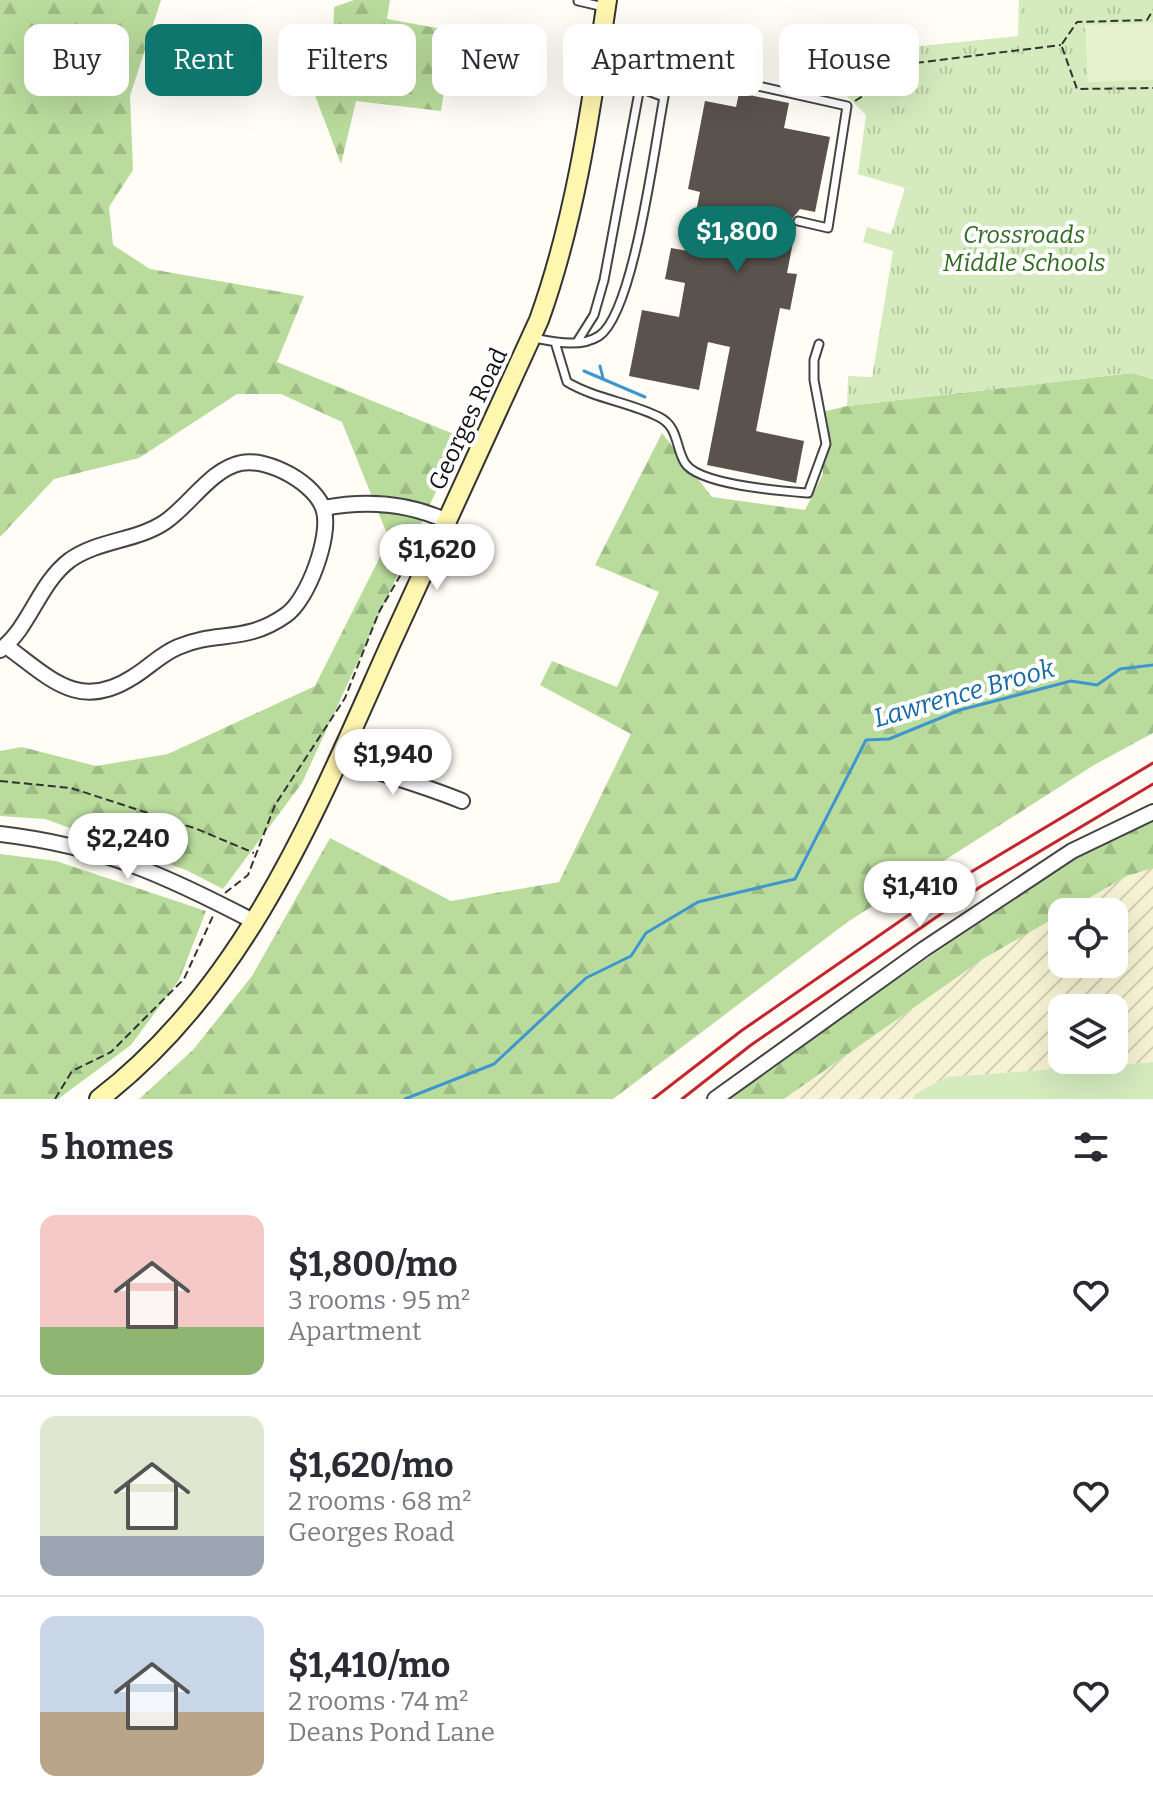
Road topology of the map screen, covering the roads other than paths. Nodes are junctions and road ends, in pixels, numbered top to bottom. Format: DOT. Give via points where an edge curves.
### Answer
graph roads {
  1 [pos="578,1"];
  2 [pos="607,4"];
  3 [pos="604,24"];
  4 [pos="763,87"];
  5 [pos="592,96"];
  6 [pos="638,96"];
  7 [pos="661,96"];
  8 [pos="798,221"];
  9 [pos="532,337"];
  10 [pos="555,342"];
  11 [pos="577,342"];
  12 [pos="819,344"];
  13 [pos="324,508"];
  14 [pos="447,521"];
  15 [pos="3,648"];
  16 [pos="339,758"];
  17 [pos="462,801"];
  18 [pos="1153,812"];
  19 [pos="0,834"];
  20 [pos="255,922"];
  21 [pos="99,1099"];
  22 [pos="715,1099"];
  1 -- 2 [label="lane"];
  2 -- 3 [label="street, Georges Road"];
  4 -- 8 [label="lane" via="847,106 828,228"];
  5 -- 9 [label="street, Georges Road" via="557,269"];
  6 -- 11 [label="lane" via="604,280 594,315"];
  7 -- 11 [label="lane" via="628,283 610,327 597,338"];
  9 -- 10 [label="lane"];
  9 -- 14 [label="street, Georges Road"];
  10 -- 11 [label="lane"];
  10 -- 12 [label="lane" via="567,382 590,395 661,417 678,436 685,463 700,475 808,493 826,444 814,380"];
  13 -- 14 [label="street" via="385,504"];
  13 -- 15 [label="street" via="298,479 270,464 240,463 215,477 162,524 72,559 50,578"];
  13 -- 15 [label="street" via="326,535 309,584 290,613 257,633 178,647 106,693 75,692"];
  14 -- 16 [label="street, Georges Road"];
  16 -- 17 [label="street"];
  16 -- 20 [label="street, Georges Road"];
  18 -- 22 [label="street" via="1072,851"];
  19 -- 20 [label="street" via="119,858 169,877"];
  20 -- 21 [label="street, Georges Road" via="221,975 169,1038"];
}
